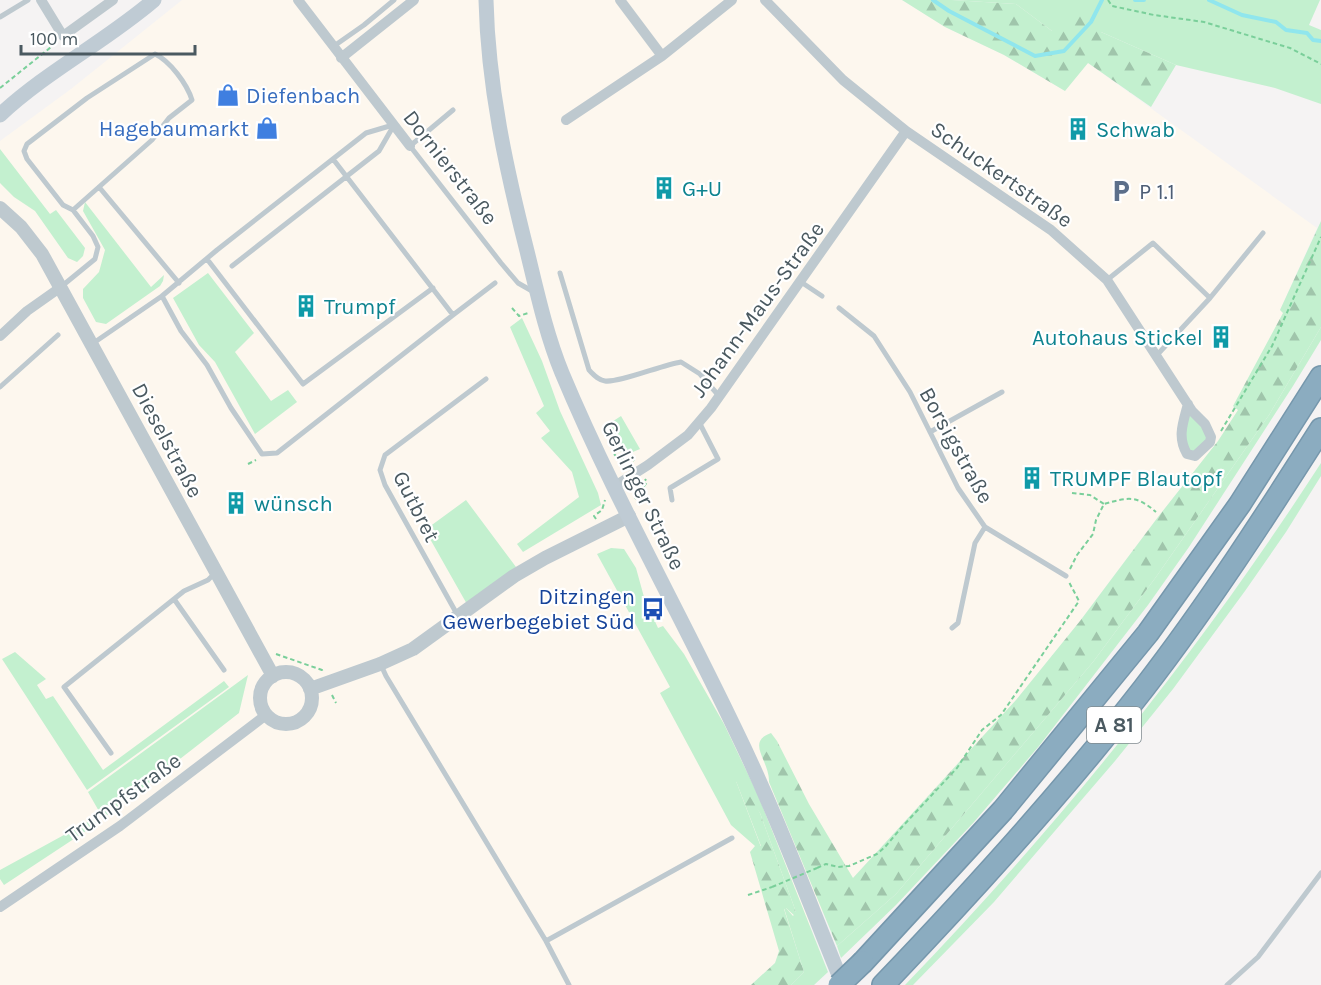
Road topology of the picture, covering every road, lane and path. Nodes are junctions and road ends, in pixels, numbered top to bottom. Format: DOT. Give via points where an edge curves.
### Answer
graph roads {
  1 [pos="28,0"];
  2 [pos="41,0"];
  3 [pos="113,0"];
  4 [pos="153,0"];
  5 [pos="298,0"];
  6 [pos="394,0"];
  7 [pos="414,0"];
  8 [pos="486,0"];
  9 [pos="620,0"];
  10 [pos="732,0"];
  11 [pos="765,0"];
  12 [pos="1108,0"];
  13 [pos="0,17"];
  14 [pos="63,36"];
  15 [pos="333,47"];
  16 [pos="662,56"];
  17 [pos="341,58"];
  18 [pos="1321,64"];
  19 [pos="0,88"];
  20 [pos="453,110"];
  21 [pos="0,115"];
  22 [pos="566,120"];
  23 [pos="394,125"];
  24 [pos="906,131"];
  25 [pos="410,146"];
  26 [pos="333,159"];
  27 [pos="346,176"];
  28 [pos="99,187"];
  29 [pos="0,198"];
  30 [pos="0,208"];
  31 [pos="73,210"];
  32 [pos="0,216"];
  33 [pos="21,227"];
  34 [pos="1263,233"];
  35 [pos="1321,237"];
  36 [pos="207,259"];
  37 [pos="232,266"];
  38 [pos="560,273"];
  39 [pos="1107,280"];
  40 [pos="801,282"];
  41 [pos="179,283"];
  42 [pos="495,283"];
  43 [pos="61,287"];
  44 [pos="433,288"];
  45 [pos="537,293"];
  46 [pos="162,296"];
  47 [pos="822,296"];
  48 [pos="1210,298"];
  49 [pos="512,308"];
  50 [pos="839,308"];
  51 [pos="531,312"];
  52 [pos="453,315"];
  53 [pos="58,335"];
  54 [pos="0,336"];
  55 [pos="92,344"];
  56 [pos="1157,355"];
  57 [pos="1321,377"];
  58 [pos="486,379"];
  59 [pos="0,387"];
  60 [pos="1002,393"];
  61 [pos="719,396"];
  62 [pos="1188,404"];
  63 [pos="699,422"];
  64 [pos="1321,429"];
  65 [pos="930,432"];
  66 [pos="1211,436"];
  67 [pos="612,449"];
  68 [pos="256,460"];
  69 [pos="248,464"];
  70 [pos="640,471"];
  71 [pos="615,486"];
  72 [pos="1072,492"];
  73 [pos="672,500"];
  74 [pos="1104,504"];
  75 [pos="1156,512"];
  76 [pos="629,516"];
  77 [pos="985,527"];
  78 [pos="217,572"];
  79 [pos="1066,576"];
  80 [pos="174,599"];
  81 [pos="459,618"];
  82 [pos="952,628"];
  83 [pos="264,660"];
  84 [pos="380,664"];
  85 [pos="224,670"];
  86 [pos="273,676"];
  87 [pos="327,684"];
  88 [pos="310,689"];
  89 [pos="336,703"];
  90 [pos="266,715"];
  91 [pos="111,753"];
  92 [pos="732,838"];
  93 [pos="1321,873"];
  94 [pos="748,895"];
  95 [pos="1,902"];
  96 [pos="546,941"];
  97 [pos="569,985"];
  98 [pos="841,985"];
  99 [pos="883,985"];
  100 [pos="1227,985"];
  1 -- 13 [label="lane"];
  2 -- 14 [label="street"];
  3 -- 14 [label="street"];
  4 -- 21 [label="main road" via="50,73"];
  5 -- 15 [label="street, Dornierstraße"];
  6 -- 15 [label="lane"];
  7 -- 17 [label="street"];
  8 -- 45 [label="main road, Gerlinger Straße" via="496,111"];
  9 -- 16 [label="street"];
  10 -- 16 [label="street"];
  11 -- 24 [label="street, Schuckertstraße" via="843,80"];
  12 -- 18 [label="path" via="1112,6 1204,22 1290,48"];
  14 -- 19 [label="path"];
  15 -- 17 [label="street, Dornierstraße"];
  16 -- 22 [label="street"];
  17 -- 23 [label="street, Dornierstraße"];
  20 -- 25 [label="lane"];
  23 -- 25 [label="street, Dornierstraße"];
  23 -- 26 [label="lane" via="366,133"];
  23 -- 27 [label="lane" via="380,151"];
  24 -- 39 [label="street, Schuckertstraße" via="1051,230"];
  24 -- 40 [label="street, Johann-Maus-Straße"];
  25 -- 45 [label="lane, Dornierstraße" via="518,283"];
  26 -- 27 [label="lane"];
  26 -- 36 [label="lane"];
  27 -- 37 [label="lane"];
  27 -- 44 [label="lane"];
  28 -- 31 [label="lane"];
  28 -- 31 [label="lane" via="192,100 189,90 162,57 155,54 87,98 27,144 27,159 63,205"];
  28 -- 41 [label="lane"];
  29 -- 33 [label="street"];
  30 -- 33 [label="street"];
  31 -- 43 [label="lane" via="98,247 94,259"];
  32 -- 33 [label="street"];
  33 -- 43 [label="street, Dieselstraße"];
  34 -- 48 [label="lane"];
  35 -- 66 [label="path" via="1272,346 1219,434"];
  36 -- 41 [label="lane"];
  36 -- 44 [label="lane" via="303,384"];
  38 -- 61 [label="lane" via="589,370 597,378 612,381 681,363 700,374"];
  39 -- 48 [label="lane" via="1153,243"];
  39 -- 56 [label="street, Schuckertstraße"];
  40 -- 47 [label="lane"];
  40 -- 61 [label="street, Johann-Maus-Straße"];
  41 -- 46 [label="lane"];
  42 -- 52 [label="lane"];
  43 -- 54 [label="street"];
  43 -- 55 [label="street, Dieselstraße"];
  44 -- 52 [label="lane"];
  45 -- 71 [label="main road, Gerlinger Straße" via="562,373"];
  46 -- 52 [label="lane" via="262,454 277,453"];
  46 -- 55 [label="lane"];
  48 -- 56 [label="lane"];
  49 -- 51 [label="path" via="519,316"];
  50 -- 65 [label="lane, Borsigstraße" via="874,336"];
  53 -- 59 [label="lane"];
  55 -- 78 [label="street, Dieselstraße"];
  56 -- 62 [label="street, Schuckertstraße"];
  57 -- 98 [label="highway, A 81, bridge" via="1240,504 1148,633 1004,810"];
  58 -- 81 [label="lane, Gutbret" via="385,455 380,470"];
  60 -- 65 [label="lane"];
  61 -- 63 [label="street, Johann-Maus-Straße"];
  62 -- 66 [label="street, Schuckertstraße"];
  62 -- 66 [label="street" via="1180,436 1187,454 1195,456 1207,447"];
  63 -- 70 [label="street, Johann-Maus-Straße"];
  63 -- 73 [label="lane" via="718,459 670,488"];
  64 -- 99 [label="highway, A 81" via="1246,547 1143,688 1025,832"];
  65 -- 77 [label="lane, Borsigstraße" via="958,488"];
  67 -- 70 [label="path" via="619,459 632,458"];
  68 -- 69 [label="path"];
  70 -- 71 [label="street, Johann-Maus-Straße"];
  71 -- 76 [label="main road, Gerlinger Straße"];
  72 -- 74 [label="path" via="1090,495"];
  74 -- 75 [label="path" via="1128,498 1142,500"];
  74 -- 79 [label="path" via="1093,534"];
  76 -- 81 [label="street" via="514,576"];
  76 -- 98 [label="main road, Gerlinger Straße" via="743,746"];
  77 -- 79 [label="lane, Borsigstraße"];
  77 -- 82 [label="lane" via="975,543 958,623"];
  78 -- 80 [label="lane"];
  78 -- 83 [label="street, Dieselstraße"];
  79 -- 94 [label="path, bridge" via="1079,601 1001,715 982,730 957,768 877,854 849,866 826,864"];
  80 -- 85 [label="lane"];
  80 -- 91 [label="lane" via="64,687"];
  81 -- 84 [label="street" via="413,649"];
  83 -- 86 [label="street, Dieselstraße"];
  83 -- 87 [label="path" via="275,654 322,670"];
  84 -- 87 [label="street"];
  84 -- 96 [label="lane"];
  86 -- 88 [label="street" via="295,674"];
  86 -- 90 [label="street" via="262,689"];
  87 -- 88 [label="street"];
  87 -- 89 [label="path"];
  88 -- 90 [label="street" via="311,707 300,721 282,724"];
  90 -- 95 [label="street, Trumpfstraße" via="120,826"];
  92 -- 96 [label="lane"];
  93 -- 100 [label="lane" via="1258,957"];
  96 -- 97 [label="lane"];
}
